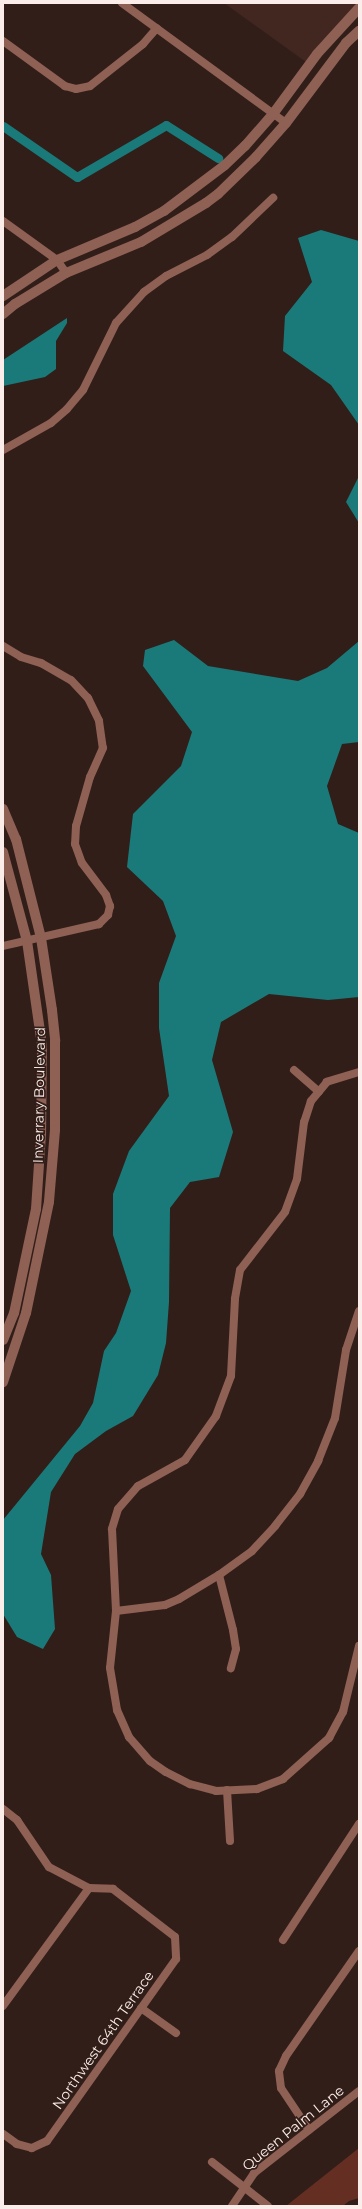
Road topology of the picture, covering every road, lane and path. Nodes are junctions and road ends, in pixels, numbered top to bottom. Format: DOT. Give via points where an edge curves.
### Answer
graph roads {
  1 [pos="122,3"];
  2 [pos="359,8"];
  3 [pos="157,28"];
  4 [pos="359,31"];
  5 [pos="3,41"];
  6 [pos="273,114"];
  7 [pos="286,123"];
  8 [pos="273,198"];
  9 [pos="159,214"];
  10 [pos="3,221"];
  11 [pos="167,227"];
  12 [pos="57,260"];
  13 [pos="66,273"];
  14 [pos="3,296"];
  15 [pos="3,314"];
  16 [pos="3,450"];
  17 [pos="3,646"];
  18 [pos="3,809"];
  19 [pos="3,852"];
  20 [pos="41,938"];
  21 [pos="27,941"];
  22 [pos="3,946"];
  23 [pos="294,1070"];
  24 [pos="359,1072"];
  25 [pos="319,1092"];
  26 [pos="359,1311"];
  27 [pos="3,1340"];
  28 [pos="3,1382"];
  29 [pos="219,1575"];
  30 [pos="116,1611"];
  31 [pos="359,1646"];
  32 [pos="231,1668"];
  33 [pos="228,1790"];
  34 [pos="3,1809"];
  35 [pos="359,1824"];
  36 [pos="230,1841"];
  37 [pos="89,1888"];
  38 [pos="283,1940"];
  39 [pos="359,1951"];
  40 [pos="3,2006"];
  41 [pos="141,2008"];
  42 [pos="176,2033"];
  43 [pos="359,2091"];
  44 [pos="309,2130"];
  45 [pos="3,2134"];
  46 [pos="212,2162"];
  47 [pos="243,2187"];
  48 [pos="232,2206"];
  49 [pos="268,2206"];
  1 -- 3 [label="street"];
  2 -- 6 [label="street" via="317,54"];
  3 -- 5 [label="street" via="143,44 90,86 76,89 65,86"];
  3 -- 6 [label="street"];
  4 -- 7 [label="street" via="346,43"];
  6 -- 7 [label="street"];
  6 -- 9 [label="street" via="225,165"];
  7 -- 11 [label="street" via="218,194"];
  8 -- 16 [label="street" via="232,237 207,255 166,276 144,292 116,324 83,390 67,409 51,423"];
  9 -- 11 [label="street"];
  9 -- 12 [label="street"];
  10 -- 12 [label="street"];
  11 -- 13 [label="street" via="142,242"];
  12 -- 13 [label="street"];
  12 -- 14 [label="street"];
  13 -- 15 [label="street"];
  17 -- 20 [label="street" via="71,680 88,698 99,721 103,748 90,777 76,826 75,844 82,863 106,895 110,906 108,915 99,924"];
  18 -- 20 [label="street, Inverrary Boulevard" via="16,839"];
  19 -- 21 [label="street, Inverrary Boulevard"];
  20 -- 21 [label="street"];
  20 -- 28 [label="street, Inverrary Boulevard" via="55,1041 55,1130 49,1202 26,1313"];
  21 -- 22 [label="street"];
  21 -- 27 [label="street, Inverrary Boulevard" via="42,1045 41,1134 36,1209 14,1313"];
  23 -- 25 [label="street"];
  24 -- 25 [label="street" via="327,1082"];
  25 -- 30 [label="street" via="311,1101 304,1122 297,1179 284,1212 240,1270 235,1299 231,1376 216,1416 184,1460 138,1486 118,1510 112,1529"];
  26 -- 29 [label="street" via="346,1350 335,1418 318,1461 300,1494 275,1526 252,1551"];
  29 -- 30 [label="street" via="165,1605"];
  29 -- 32 [label="street" via="236,1649"];
  30 -- 33 [label="street" via="110,1668 117,1710 129,1737 150,1761 166,1772 190,1784 216,1791"];
  31 -- 33 [label="street" via="343,1712 329,1738 283,1779 257,1789"];
  33 -- 36 [label="street"];
  34 -- 37 [label="street" via="17,1820 49,1867"];
  35 -- 38 [label="street"];
  37 -- 40 [label="street"];
  37 -- 41 [label="street, Northwest 64th Terrace" via="113,1889 175,1937 176,1959"];
  39 -- 44 [label="street" via="286,2056 279,2072 281,2088"];
  41 -- 42 [label="street"];
  41 -- 45 [label="street, Northwest 64th Terrace" via="47,2141 32,2148 17,2144"];
  43 -- 44 [label="street, Queen Palm Lane"];
  44 -- 47 [label="street, Queen Palm Lane" via="254,2173"];
  46 -- 47 [label="street"];
  47 -- 48 [label="street, Queen Palm Lane"];
  47 -- 49 [label="street"];
}
